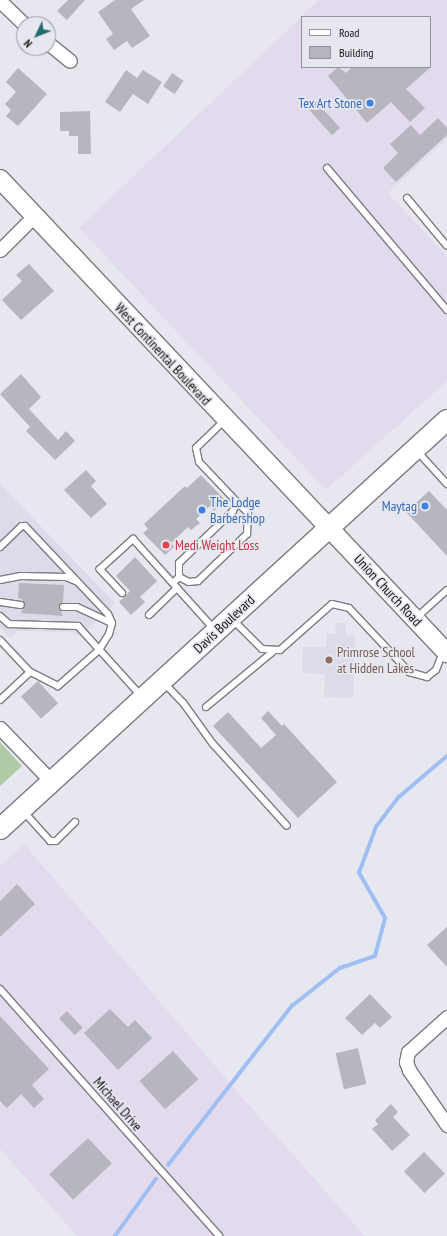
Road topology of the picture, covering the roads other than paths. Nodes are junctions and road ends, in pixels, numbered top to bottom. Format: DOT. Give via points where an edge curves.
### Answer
graph roads {
  1 [pos="0,1"];
  2 [pos="16,16"];
  3 [pos="56,50"];
  4 [pos="70,61"];
  5 [pos="327,168"];
  6 [pos="0,179"];
  7 [pos="407,198"];
  8 [pos="34,216"];
  9 [pos="447,246"];
  10 [pos="0,250"];
  11 [pos="447,310"];
  12 [pos="225,420"];
  13 [pos="447,420"];
  14 [pos="415,449"];
  15 [pos="447,484"];
  16 [pos="237,502"];
  17 [pos="329,526"];
  18 [pos="0,547"];
  19 [pos="179,577"];
  20 [pos="0,580"];
  21 [pos="78,582"];
  22 [pos="173,583"];
  23 [pos="177,588"];
  24 [pos="447,590"];
  25 [pos="122,593"];
  26 [pos="0,602"];
  27 [pos="21,605"];
  28 [pos="63,606"];
  29 [pos="149,615"];
  30 [pos="0,616"];
  31 [pos="231,618"];
  32 [pos="415,619"];
  33 [pos="112,623"];
  34 [pos="216,631"];
  35 [pos="0,640"];
  36 [pos="99,650"];
  37 [pos="275,650"];
  38 [pos="445,651"];
  39 [pos="30,672"];
  40 [pos="162,680"];
  41 [pos="143,698"];
  42 [pos="0,700"];
  43 [pos="206,707"];
  44 [pos="0,728"];
  45 [pos="52,782"];
  46 [pos="21,809"];
  47 [pos="74,822"];
  48 [pos="287,826"];
  49 [pos="0,829"];
  50 [pos="0,989"];
  51 [pos="447,1016"];
  52 [pos="447,1125"];
  53 [pos="219,1236"];
  1 -- 2 [label="street"];
  3 -- 4 [label="street"];
  5 -- 11 [label="lane"];
  6 -- 8 [label="main road, West Continental Boulevard"];
  7 -- 9 [label="lane"];
  8 -- 10 [label="street"];
  8 -- 12 [label="main road, West Continental Boulevard"];
  12 -- 16 [label="lane" via="196,448 199,462"];
  12 -- 17 [label="main road, West Continental Boulevard"];
  13 -- 14 [label="main road, Davis Boulevard"];
  14 -- 15 [label="lane"];
  14 -- 17 [label="main road, Davis Boulevard"];
  16 -- 19 [label="lane" via="233,511 179,562"];
  16 -- 19 [label="lane" via="248,513 247,534 198,581 189,582"];
  17 -- 31 [label="main road, Davis Boulevard"];
  17 -- 32 [label="main road, Union Church Road"];
  18 -- 21 [label="lane" via="25,526"];
  19 -- 22 [label="lane"];
  20 -- 21 [label="lane" via="21,576 66,578"];
  21 -- 33 [label="lane" via="108,614"];
  22 -- 23 [label="lane"];
  22 -- 25 [label="lane" via="133,539 100,569"];
  23 -- 29 [label="lane"];
  23 -- 34 [label="lane"];
  24 -- 32 [label="lane"];
  26 -- 27 [label="lane"];
  28 -- 33 [label="lane" via="77,607"];
  30 -- 36 [label="lane" via="9,624 78,626"];
  31 -- 34 [label="main road, Davis Boulevard"];
  31 -- 37 [label="lane" via="262,649"];
  32 -- 38 [label="main road, Union Church Road"];
  33 -- 36 [label="lane" via="109,634"];
  34 -- 40 [label="main road, Davis Boulevard"];
  35 -- 39 [label="lane"];
  36 -- 39 [label="lane" via="58,686"];
  36 -- 41 [label="lane"];
  37 -- 38 [label="lane" via="280,650 332,604 349,608 409,672 427,677 436,670"];
  37 -- 43 [label="lane"];
  39 -- 42 [label="lane"];
  40 -- 41 [label="main road, Davis Boulevard"];
  40 -- 48 [label="lane" via="184,704 212,744"];
  41 -- 45 [label="main road, Davis Boulevard"];
  44 -- 45 [label="street"];
  45 -- 46 [label="main road, Davis Boulevard"];
  46 -- 47 [label="lane" via="50,841 56,841"];
  46 -- 49 [label="main road, Davis Boulevard"];
  50 -- 53 [label="lane, Michael Drive"];
  51 -- 52 [label="street" via="408,1052 406,1062"];
}
